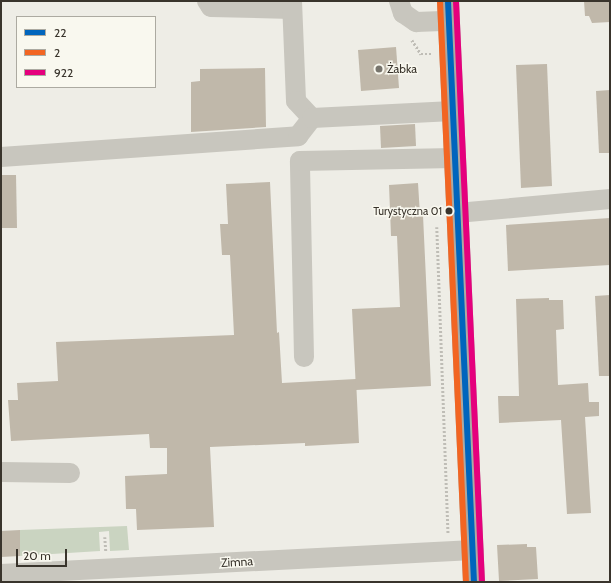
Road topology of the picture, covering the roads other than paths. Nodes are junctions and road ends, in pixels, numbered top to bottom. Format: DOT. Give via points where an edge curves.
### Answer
graph roads {
  1 [pos="207,1"];
  2 [pos="399,1"];
  3 [pos="292,5"];
  4 [pos="449,11"];
  5 [pos="453,111"];
  6 [pos="312,118"];
  7 [pos="1,157"];
  8 [pos="454,158"];
  9 [pos="610,199"];
  10 [pos="447,216"];
  11 [pos="304,357"];
  12 [pos="1,472"];
  13 [pos="70,473"];
  14 [pos="473,550"];
  15 [pos="1,574"];
  16 [pos="474,582"];
  1 -- 3 [label="street" via="211,7"];
  2 -- 4 [label="street" via="403,13 416,22"];
  3 -- 6 [label="street" via="296,101"];
  4 -- 5 [label="main road"];
  5 -- 6 [label="street"];
  5 -- 8 [label="main road"];
  6 -- 7 [label="street" via="298,136"];
  8 -- 10 [label="main road"];
  8 -- 11 [label="street" via="300,161"];
  9 -- 10 [label="street"];
  10 -- 14 [label="main road"];
  12 -- 13 [label="street"];
  14 -- 15 [label="street, Zimna"];
  14 -- 16 [label="main road"];
}
